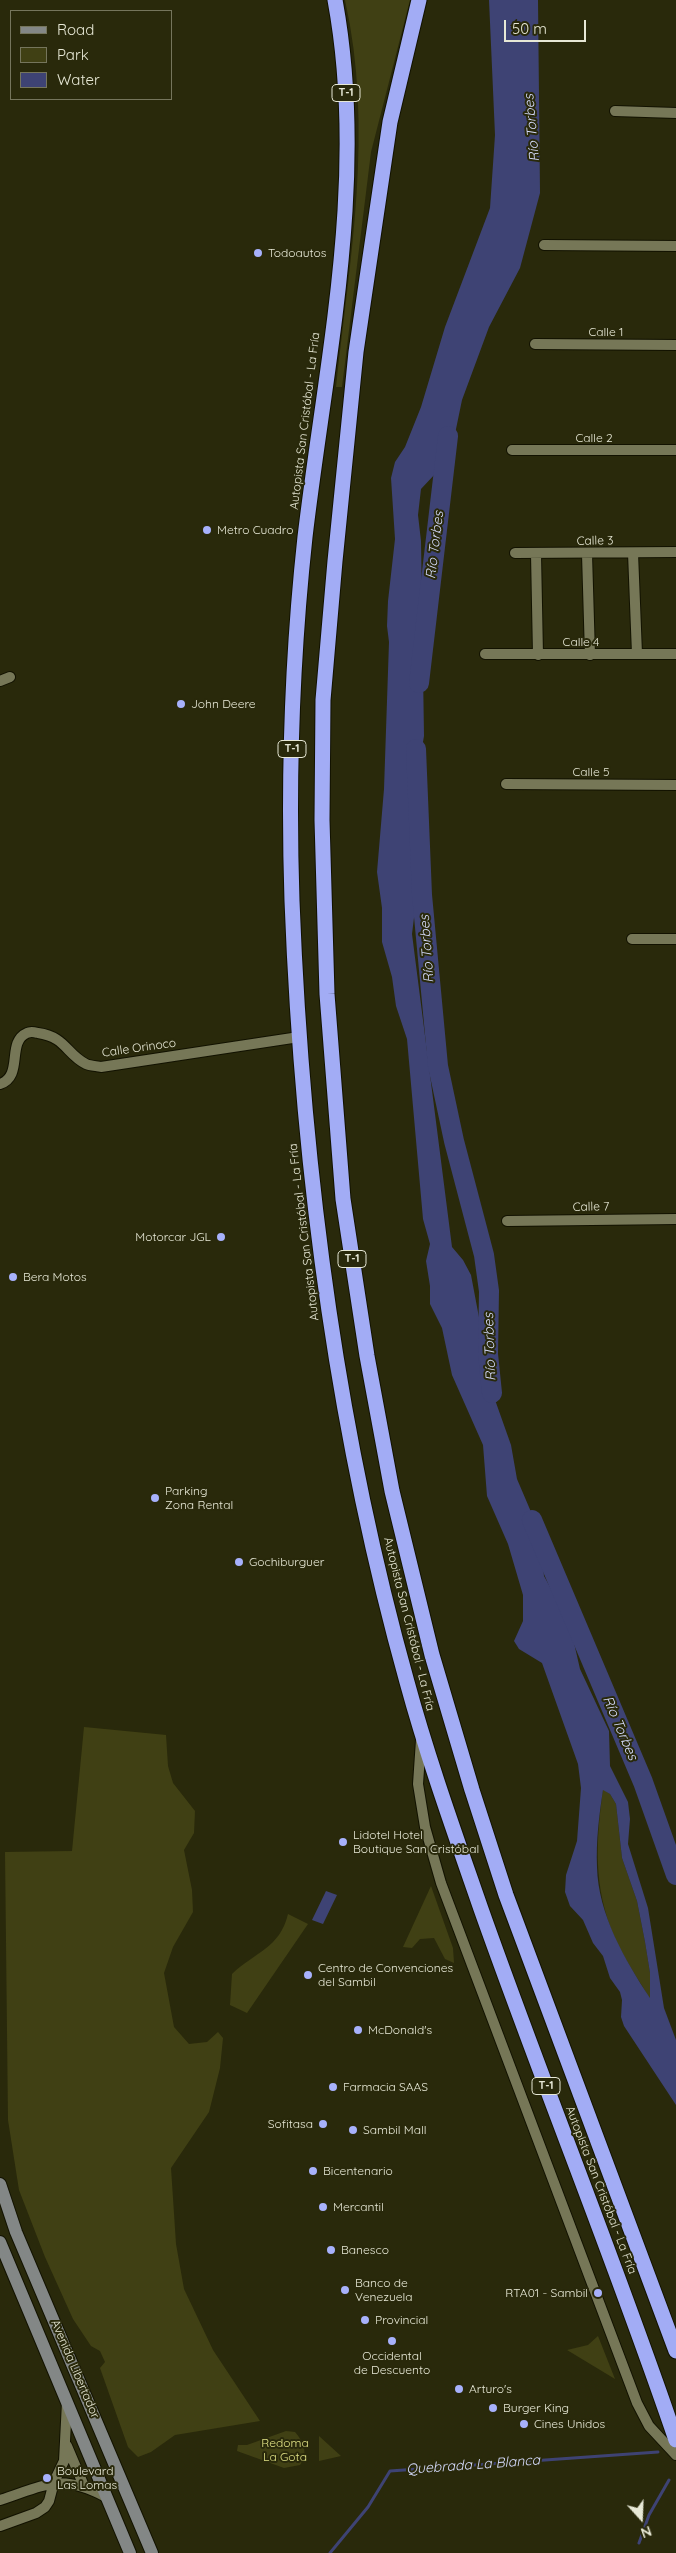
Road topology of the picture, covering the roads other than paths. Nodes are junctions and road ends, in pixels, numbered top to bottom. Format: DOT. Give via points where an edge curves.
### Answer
graph roads {
  1 [pos="335,0"];
  2 [pos="419,0"];
  3 [pos="616,111"];
  4 [pos="676,113"];
  5 [pos="544,245"];
  6 [pos="676,246"];
  7 [pos="535,344"];
  8 [pos="676,345"];
  9 [pos="512,450"];
  10 [pos="676,450"];
  11 [pos="676,552"];
  12 [pos="515,553"];
  13 [pos="633,553"];
  14 [pos="536,554"];
  15 [pos="588,554"];
  16 [pos="485,654"];
  17 [pos="590,654"];
  18 [pos="638,654"];
  19 [pos="676,654"];
  20 [pos="538,655"];
  21 [pos="506,784"];
  22 [pos="676,785"];
  23 [pos="632,939"];
  24 [pos="676,940"];
  25 [pos="299,1037"];
  26 [pos="0,1084"];
  27 [pos="676,1219"];
  28 [pos="507,1221"];
  29 [pos="422,1731"];
  30 [pos="0,2184"];
  31 [pos="0,2242"];
  32 [pos="676,2351"];
  33 [pos="67,2402"];
  34 [pos="676,2440"];
  35 [pos="66,2445"];
  36 [pos="676,2455"];
  37 [pos="54,2482"];
  38 [pos="84,2486"];
  39 [pos="106,2497"];
  40 [pos="0,2500"];
  41 [pos="0,2526"];
  42 [pos="130,2553"];
  43 [pos="152,2553"];
  1 -- 25 [label="highway, Autopista San Cristóbal - La Fría / T-1" via="344,52 348,187 298,612 291,801"];
  2 -- 32 [label="highway, Autopista San Cristóbal - La Fría / T-1" via="390,122 356,352 323,700 322,820 327,994 343,1199 392,1491 432,1655 506,1895"];
  3 -- 4 [label="street"];
  5 -- 6 [label="street"];
  7 -- 8 [label="street, Calle 1"];
  9 -- 10 [label="street, Calle 2"];
  11 -- 13 [label="street, Calle 3"];
  12 -- 14 [label="street, Calle 3"];
  13 -- 15 [label="street, Calle 3"];
  13 -- 18 [label="street"];
  14 -- 15 [label="street, Calle 3"];
  14 -- 20 [label="street"];
  15 -- 17 [label="street"];
  16 -- 20 [label="street, Calle 4"];
  17 -- 18 [label="street, Calle 4"];
  17 -- 20 [label="street, Calle 4"];
  18 -- 19 [label="street, Calle 4"];
  21 -- 22 [label="street, Calle 5"];
  23 -- 24 [label="street"];
  25 -- 26 [label="street, Calle Orinoco" via="101,1066 88,1065 76,1058 56,1038 30,1032 19,1041 12,1076 8,1082"];
  25 -- 29 [label="highway, Autopista San Cristóbal - La Fría / T-1" via="328,1312 381,1584"];
  27 -- 28 [label="street, Calle 7"];
  29 -- 34 [label="highway, Autopista San Cristóbal - La Fría / T-1" via="512,1998 650,2362"];
  29 -- 36 [label="street" via="418,1784 425,1827 441,1882 637,2403 649,2426"];
  30 -- 43 [label="main road, Avenida Libertador" via="16,2232"];
  31 -- 33 [label="main road, Avenida Libertador"];
  33 -- 35 [label="street"];
  33 -- 39 [label="main road, Avenida Libertador"];
  35 -- 37 [label="street" via="64,2461"];
  35 -- 38 [label="street"];
  37 -- 38 [label="street"];
  37 -- 40 [label="street"];
  37 -- 41 [label="street" via="45,2507"];
  38 -- 39 [label="street"];
  39 -- 42 [label="main road, Avenida Libertador"];
}
